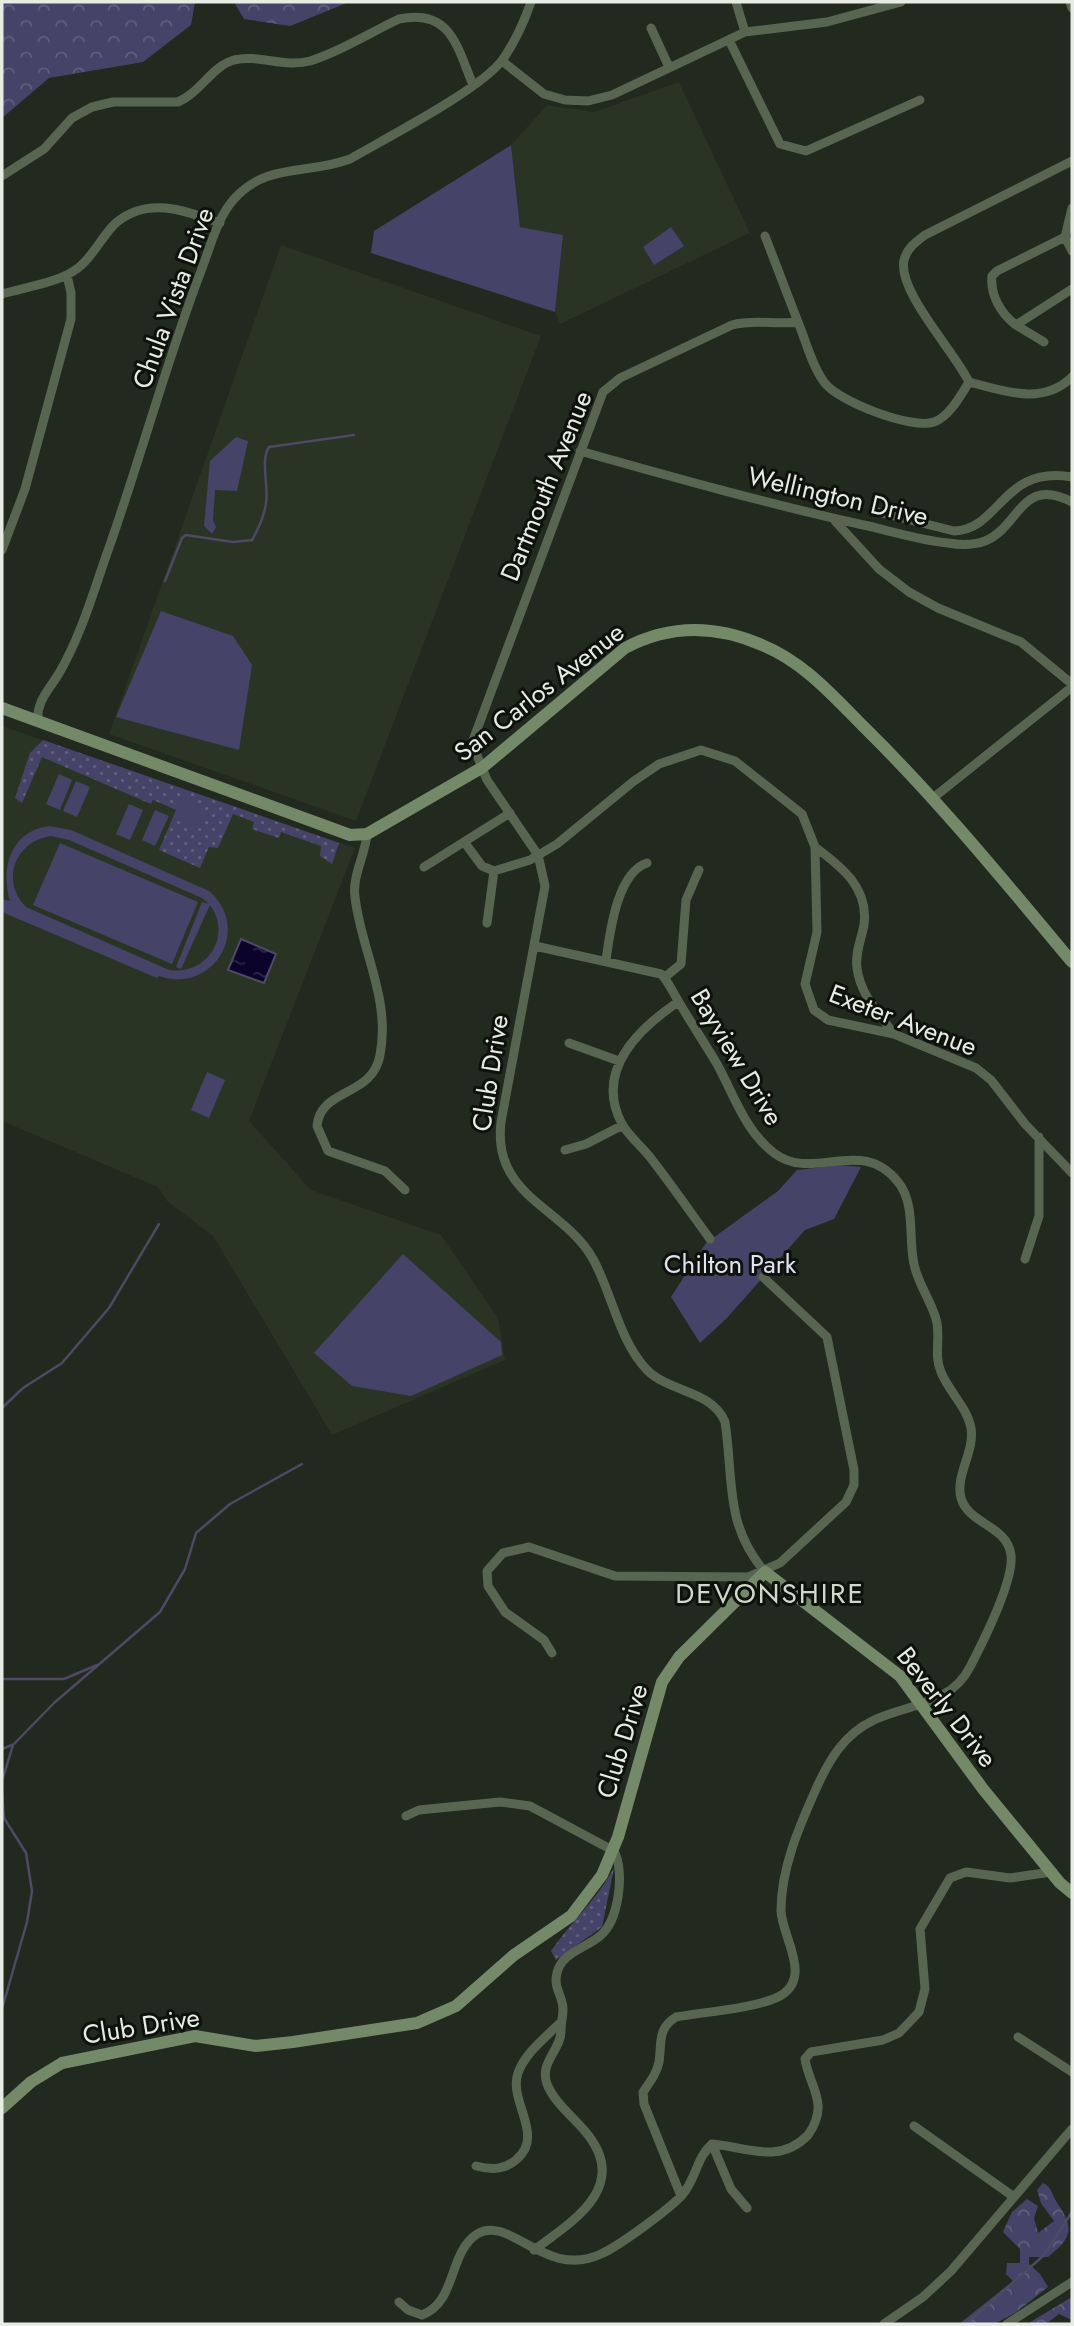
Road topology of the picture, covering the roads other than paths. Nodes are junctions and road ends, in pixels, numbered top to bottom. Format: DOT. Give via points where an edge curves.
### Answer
graph roads {
  1 [pos="531,2"];
  2 [pos="736,2"];
  3 [pos="901,2"];
  4 [pos="1070,2"];
  5 [pos="1072,8"];
  6 [pos="651,28"];
  7 [pos="745,32"];
  8 [pos="729,40"];
  9 [pos="502,61"];
  10 [pos="669,67"];
  11 [pos="473,85"];
  12 [pos="920,100"];
  13 [pos="1072,161"];
  14 [pos="2,176"];
  15 [pos="1072,208"];
  16 [pos="220,223"];
  17 [pos="765,236"];
  18 [pos="1065,237"];
  19 [pos="1072,251"];
  20 [pos="67,275"];
  21 [pos="1072,289"];
  22 [pos="2,294"];
  23 [pos="798,322"];
  24 [pos="1016,325"];
  25 [pos="1044,342"];
  26 [pos="1072,377"];
  27 [pos="969,382"];
  28 [pos="580,451"];
  29 [pos="1072,477"];
  30 [pos="1018,487"];
  31 [pos="1026,502"];
  32 [pos="1072,502"];
  33 [pos="878,512"];
  34 [pos="823,516"];
  35 [pos="2,550"];
  36 [pos="1072,685"];
  37 [pos="2,708"];
  38 [pos="38,722"];
  39 [pos="483,767"];
  40 [pos="933,798"];
  41 [pos="510,813"];
  42 [pos="366,834"];
  43 [pos="465,843"];
  44 [pos="815,847"];
  45 [pos="538,855"];
  46 [pos="647,863"];
  47 [pos="425,867"];
  48 [pos="699,870"];
  49 [pos="494,871"];
  50 [pos="487,923"];
  51 [pos="536,946"];
  52 [pos="606,960"];
  53 [pos="1072,962"];
  54 [pos="665,977"];
  55 [pos="678,1002"];
  56 [pos="894,1034"];
  57 [pos="569,1043"];
  58 [pos="619,1061"];
  59 [pos="622,1125"];
  60 [pos="1039,1137"];
  61 [pos="565,1150"];
  62 [pos="1072,1173"];
  63 [pos="405,1189"];
  64 [pos="710,1239"];
  65 [pos="1025,1259"];
  66 [pos="763,1277"];
  67 [pos="765,1572"];
  68 [pos="552,1653"];
  69 [pos="923,1705"];
  70 [pos="406,1816"];
  71 [pos="614,1851"];
  72 [pos="1051,1872"];
  73 [pos="1072,1893"];
  74 [pos="559,2023"];
  75 [pos="1018,2037"];
  76 [pos="1072,2072"];
  77 [pos="2,2108"];
  78 [pos="914,2126"];
  79 [pos="1072,2129"];
  80 [pos="712,2144"];
  81 [pos="477,2166"];
  82 [pos="681,2196"];
  83 [pos="1014,2197"];
  84 [pos="747,2208"];
  85 [pos="534,2250"];
  86 [pos="1072,2282"];
  87 [pos="399,2302"];
  88 [pos="907,2308"];
  89 [pos="884,2324"];
  90 [pos="901,2324"];
  91 [pos="1007,2324"];
  1 -- 9 [label="street, Chula Vista Drive"];
  2 -- 7 [label="street"];
  3 -- 7 [label="street" via="827,22"];
  4 -- 5 [label="street"];
  6 -- 10 [label="street"];
  7 -- 8 [label="street"];
  8 -- 10 [label="street"];
  8 -- 12 [label="street" via="780,144 788,148 806,151"];
  9 -- 10 [label="street" via="544,94 577,102 612,95"];
  9 -- 11 [label="street, Chula Vista Drive"];
  11 -- 14 [label="street" via="448,29 427,16 412,16 310,61 234,60 178,102 113,102 92,107 72,118 44,149"];
  11 -- 16 [label="street, Chula Vista Drive" via="350,159 330,167 276,171 251,184 230,203"];
  13 -- 27 [label="street" via="925,235 910,247 904,261 907,285"];
  15 -- 18 [label="street"];
  16 -- 20 [label="street" via="177,208 139,211 117,222 80,267"];
  16 -- 38 [label="street, Chula Vista Drive" via="91,598 69,655 44,693"];
  17 -- 23 [label="street"];
  18 -- 19 [label="street"];
  18 -- 24 [label="street" via="992,276 997,302"];
  20 -- 22 [label="street"];
  20 -- 35 [label="street" via="71,319 25,489"];
  21 -- 24 [label="street"];
  23 -- 27 [label="street" via="823,381 833,393 863,407 921,425 937,422"];
  23 -- 28 [label="street, Dartmouth Avenue" via="732,325 620,378 603,393"];
  24 -- 25 [label="street"];
  26 -- 27 [label="street" via="1065,385 1029,396"];
  28 -- 34 [label="street, Wellington Drive"];
  28 -- 39 [label="street, Dartmouth Avenue" via="472,743"];
  29 -- 30 [label="street" via="1043,476"];
  30 -- 31 [label="street"];
  30 -- 33 [label="street" via="979,524 965,531"];
  31 -- 32 [label="street" via="1047,494"];
  31 -- 34 [label="street, Wellington Drive" via="996,534 970,544 948,544"];
  34 -- 36 [label="street" via="841,524 880,569 909,592 1021,642"];
  36 -- 40 [label="street"];
  37 -- 38 [label="street"];
  38 -- 42 [label="street" via="350,835"];
  39 -- 40 [label="street, San Carlos Avenue" via="625,648 649,635 678,629 716,630 763,645 817,680"];
  39 -- 41 [label="street, Club Drive"];
  39 -- 42 [label="street, San Carlos Avenue"];
  40 -- 53 [label="street, San Carlos Avenue"];
  41 -- 43 [label="street"];
  41 -- 45 [label="street, Club Drive"];
  42 -- 63 [label="street" via="366,852 354,892 378,988 381,1052 365,1083 324,1106 317,1130 327,1151 385,1171"];
  43 -- 47 [label="street"];
  43 -- 49 [label="street" via="482,866"];
  44 -- 45 [label="street, Exeter Avenue" via="800,811 736,761 701,750 649,770"];
  44 -- 56 [label="street" via="846,871 860,895 864,922 857,956 859,978"];
  44 -- 56 [label="street, Exeter Avenue" via="817,932 806,984 811,1006 828,1020"];
  45 -- 49 [label="street, Exeter Avenue"];
  45 -- 51 [label="street, Club Drive" via="545,886"];
  46 -- 52 [label="street" via="634,871 615,908"];
  48 -- 54 [label="street" via="686,900 681,964"];
  49 -- 50 [label="street"];
  51 -- 52 [label="street, Bayview Drive"];
  51 -- 67 [label="street, Club Drive" via="501,1122 504,1158 517,1184 593,1259 640,1361 665,1384 704,1398 720,1412 738,1530"];
  52 -- 54 [label="street, Bayview Drive"];
  54 -- 55 [label="street, Bayview Drive"];
  55 -- 58 [label="street" via="639,1030"];
  55 -- 69 [label="street, Bayview Drive" via="743,1116 769,1150 796,1164 844,1158 869,1162 894,1177 907,1199 914,1265 938,1326 939,1370 972,1433 961,1500 1004,1538 1011,1557 1005,1583 967,1673 953,1689"];
  56 -- 60 [label="street, Exeter Avenue" via="976,1068"];
  57 -- 58 [label="street"];
  58 -- 59 [label="street" via="614,1093"];
  59 -- 61 [label="street"];
  59 -- 64 [label="street"];
  60 -- 62 [label="street, Exeter Avenue"];
  60 -- 65 [label="street" via="1039,1216"];
  66 -- 67 [label="street" via="827,1337 855,1478 846,1502"];
  67 -- 68 [label="street" via="735,1578 615,1576 528,1547 510,1549 491,1564 488,1587 505,1612 544,1640"];
  67 -- 69 [label="street, Beverly Drive" via="881,1658"];
  67 -- 71 [label="street, Club Drive" via="679,1657 662,1682"];
  69 -- 72 [label="street, Beverly Drive"];
  69 -- 82 [label="street, Bayview Drive" via="871,1721 848,1738 828,1763 784,1874 781,1915 795,1961 794,1977 783,1994 676,2017 664,2024 659,2062 643,2092 644,2104"];
  70 -- 71 [label="street" via="419,1810 500,1802 530,1806"];
  71 -- 74 [label="street" via="620,1870 611,1921 603,1935 562,1960 556,1982 563,2008"];
  71 -- 77 [label="street, Club Drive" via="571,1916 514,1955 456,2006 433,2018 270,2046 195,2036 125,2049 62,2063"];
  72 -- 73 [label="street, Beverly Drive"];
  72 -- 80 [label="street" via="1010,1878 966,1872 950,1878 920,1929 925,1989 919,2012 899,2033 883,2040 811,2052 805,2059 806,2070 819,2108 813,2129 787,2151 764,2155"];
  74 -- 81 [label="street" via="518,2074 516,2090 528,2127 523,2154 509,2166"];
  74 -- 85 [label="street" via="561,2032 545,2067 547,2082 596,2146 602,2160 601,2179 594,2197 572,2225"];
  75 -- 76 [label="street"];
  78 -- 83 [label="street"];
  79 -- 83 [label="street"];
  80 -- 82 [label="street" via="702,2152 694,2179"];
  80 -- 84 [label="street" via="731,2189"];
  82 -- 85 [label="street" via="597,2256 555,2260"];
  83 -- 88 [label="street" via="951,2271"];
  85 -- 87 [label="street" via="509,2233 486,2231 468,2242 436,2308 422,2315"];
  86 -- 91 [label="street"];
  88 -- 89 [label="street"];
  88 -- 90 [label="street"];
}
